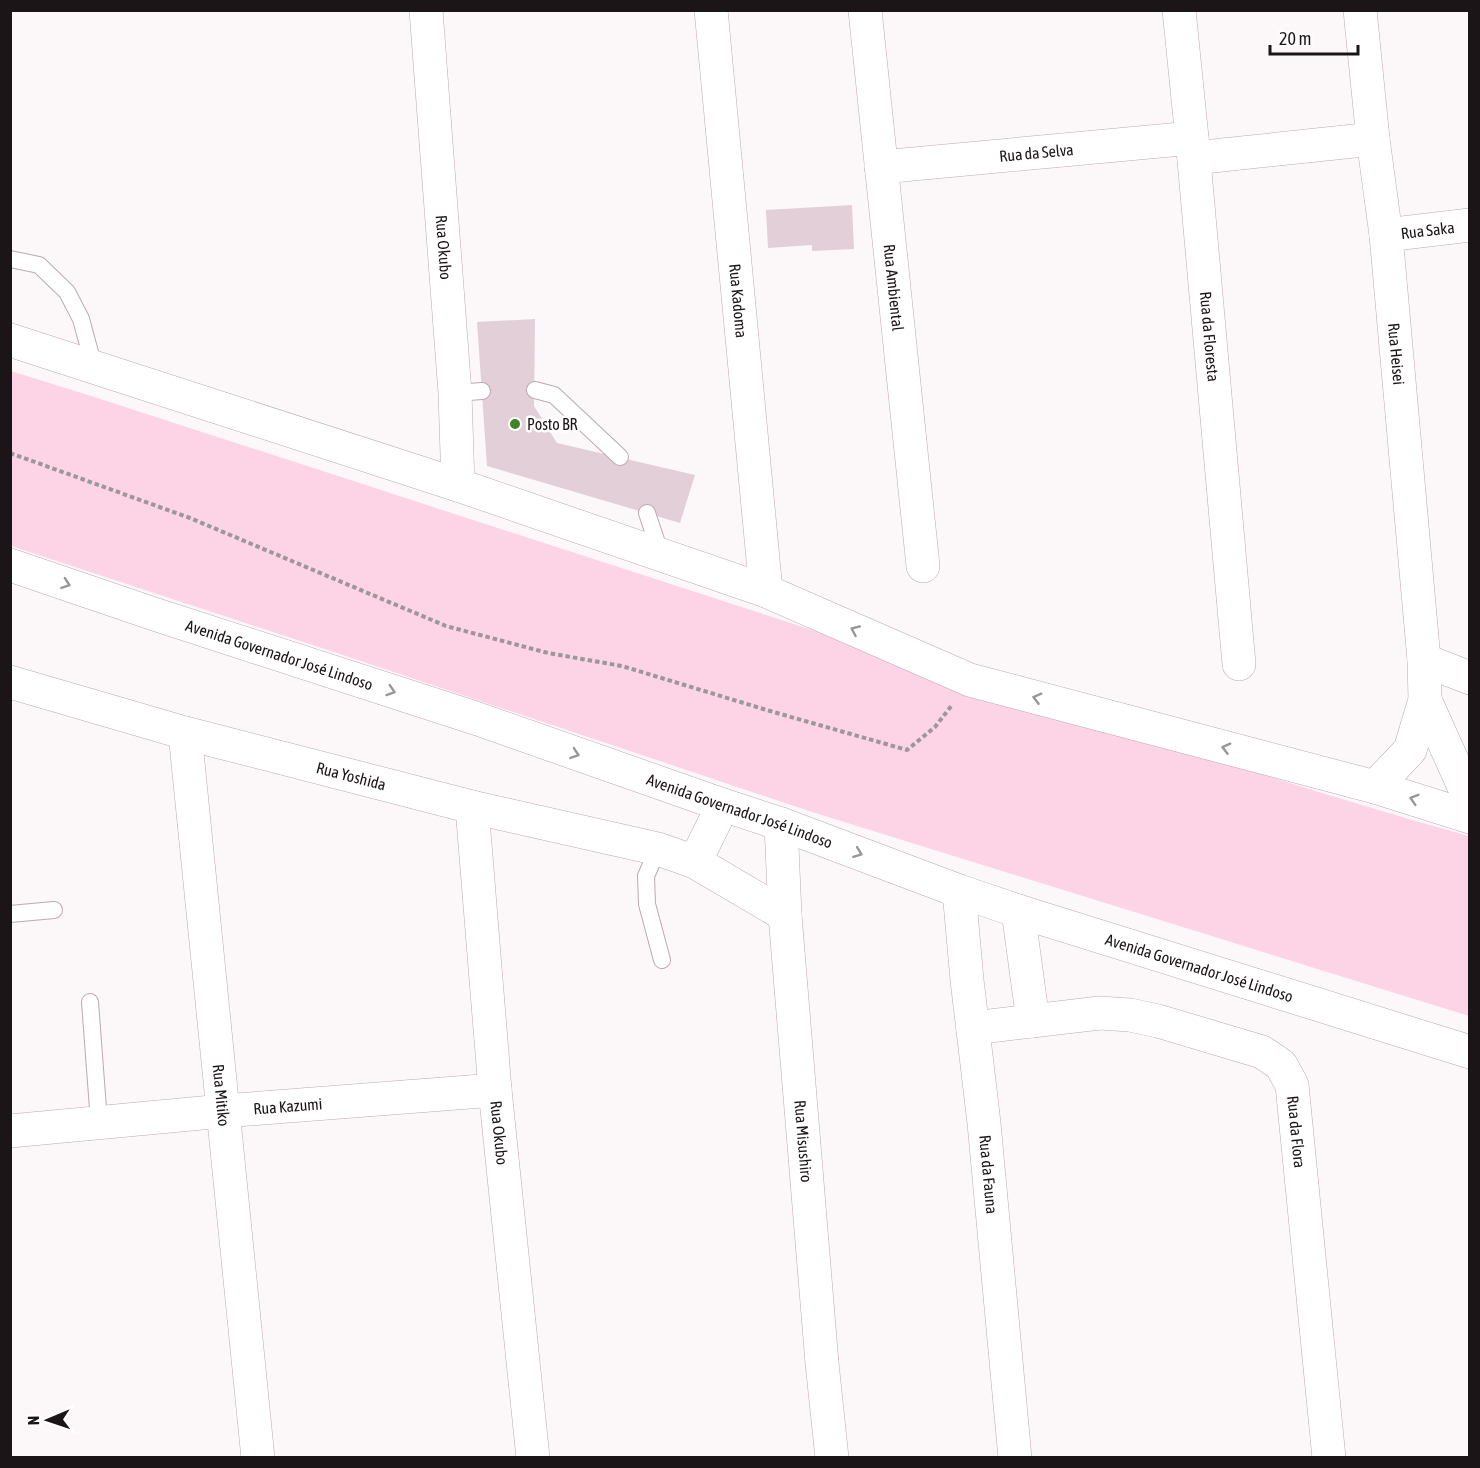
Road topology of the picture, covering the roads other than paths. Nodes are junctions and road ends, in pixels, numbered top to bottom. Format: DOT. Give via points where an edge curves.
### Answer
graph roads {
  1 [pos="426,10"];
  2 [pos="711,10"];
  3 [pos="865,10"];
  4 [pos="1179,10"];
  5 [pos="1360,10"];
  6 [pos="1373,139"];
  7 [pos="1193,148"];
  8 [pos="881,167"];
  9 [pos="1470,225"];
  10 [pos="1386,235"];
  11 [pos="10,259"];
  12 [pos="10,340"];
  13 [pos="94,367"];
  14 [pos="535,390"];
  15 [pos="620,458"];
  16 [pos="458,485"];
  17 [pos="647,513"];
  18 [pos="661,555"];
  19 [pos="10,565"];
  20 [pos="923,566"];
  21 [pos="766,591"];
  22 [pos="1424,660"];
  23 [pos="1239,664"];
  24 [pos="1470,678"];
  25 [pos="10,682"];
  26 [pos="1425,700"];
  27 [pos="185,733"];
  28 [pos="1375,787"];
  29 [pos="1470,800"];
  30 [pos="723,806"];
  31 [pos="472,807"];
  32 [pos="1470,817"];
  33 [pos="781,824"];
  34 [pos="658,849"];
  35 [pos="696,862"];
  36 [pos="959,891"];
  37 [pos="54,910"];
  38 [pos="1018,911"];
  39 [pos="10,914"];
  40 [pos="784,915"];
  41 [pos="662,960"];
  42 [pos="90,1002"];
  43 [pos="1033,1021"];
  44 [pos="973,1028"];
  45 [pos="1470,1052"];
  46 [pos="495,1090"];
  47 [pos="222,1111"];
  48 [pos="99,1122"];
  49 [pos="10,1131"];
  50 [pos="258,1458"];
  51 [pos="533,1458"];
  52 [pos="832,1458"];
  53 [pos="1015,1458"];
  54 [pos="1329,1458"];
  1 -- 16 [label="street, Rua Okubo" via="468,392"];
  2 -- 21 [label="street, Rua Kadoma"];
  3 -- 8 [label="street, Rua Ambiental"];
  4 -- 7 [label="street, Rua da Floresta"];
  5 -- 6 [label="street, Rua Heisei"];
  6 -- 7 [label="street, Rua da Selva"];
  6 -- 10 [label="street, Rua Heisei"];
  7 -- 8 [label="street, Rua da Selva"];
  7 -- 23 [label="street, Rua da Floresta"];
  8 -- 20 [label="street, Rua Ambiental"];
  9 -- 10 [label="street, Rua Saka"];
  10 -- 22 [label="street, Rua Heisei"];
  11 -- 13 [label="lane" via="39,265 67,292 81,319"];
  12 -- 13 [label="street"];
  13 -- 16 [label="street"];
  14 -- 15 [label="lane" via="555,395"];
  16 -- 18 [label="street"];
  17 -- 18 [label="lane"];
  18 -- 21 [label="street"];
  19 -- 30 [label="street, Avenida Governador José Lindoso, one-way" via="475,718"];
  28 -- 21 [label="street, one-way" via="970,680"];
  22 -- 24 [label="street"];
  22 -- 26 [label="street, Rua Heisei"];
  25 -- 27 [label="street, Rua Yoshida"];
  26 -- 28 [label="street, Rua Heisei" via="1410,750"];
  26 -- 29 [label="street, Rua Heisei"];
  27 -- 31 [label="street, Rua Yoshida"];
  27 -- 47 [label="street, Rua Mitiko"];
  32 -- 28 [label="street, one-way"];
  30 -- 33 [label="street, Avenida Governador José Lindoso"];
  30 -- 35 [label="street"];
  31 -- 34 [label="street, Rua Yoshida"];
  31 -- 46 [label="street, Rua Okubo"];
  33 -- 36 [label="street, Avenida Governador José Lindoso, one-way"];
  33 -- 40 [label="street, Rua Misushiro"];
  34 -- 35 [label="street, Rua Yoshida"];
  34 -- 41 [label="lane" via="646,876 647,904"];
  35 -- 40 [label="street, Rua Yoshida"];
  36 -- 38 [label="street, Avenida Governador José Lindoso"];
  36 -- 44 [label="street, Rua da Fauna"];
  37 -- 39 [label="lane"];
  38 -- 43 [label="street"];
  38 -- 45 [label="street, Avenida Governador José Lindoso"];
  40 -- 52 [label="street, Rua Misushiro"];
  42 -- 48 [label="lane"];
  43 -- 44 [label="street, Rua da Flora"];
  43 -- 54 [label="street, Rua da Flora" via="1100,1013 1130,1015 1262,1052 1281,1065 1292,1085"];
  44 -- 53 [label="street, Rua da Fauna"];
  46 -- 47 [label="street, Rua Kazumi"];
  46 -- 51 [label="street, Rua Okubo"];
  47 -- 48 [label="street, Rua Kazumi"];
  47 -- 50 [label="street, Rua Mitiko"];
  48 -- 49 [label="street, Rua Kazumi"];
}
